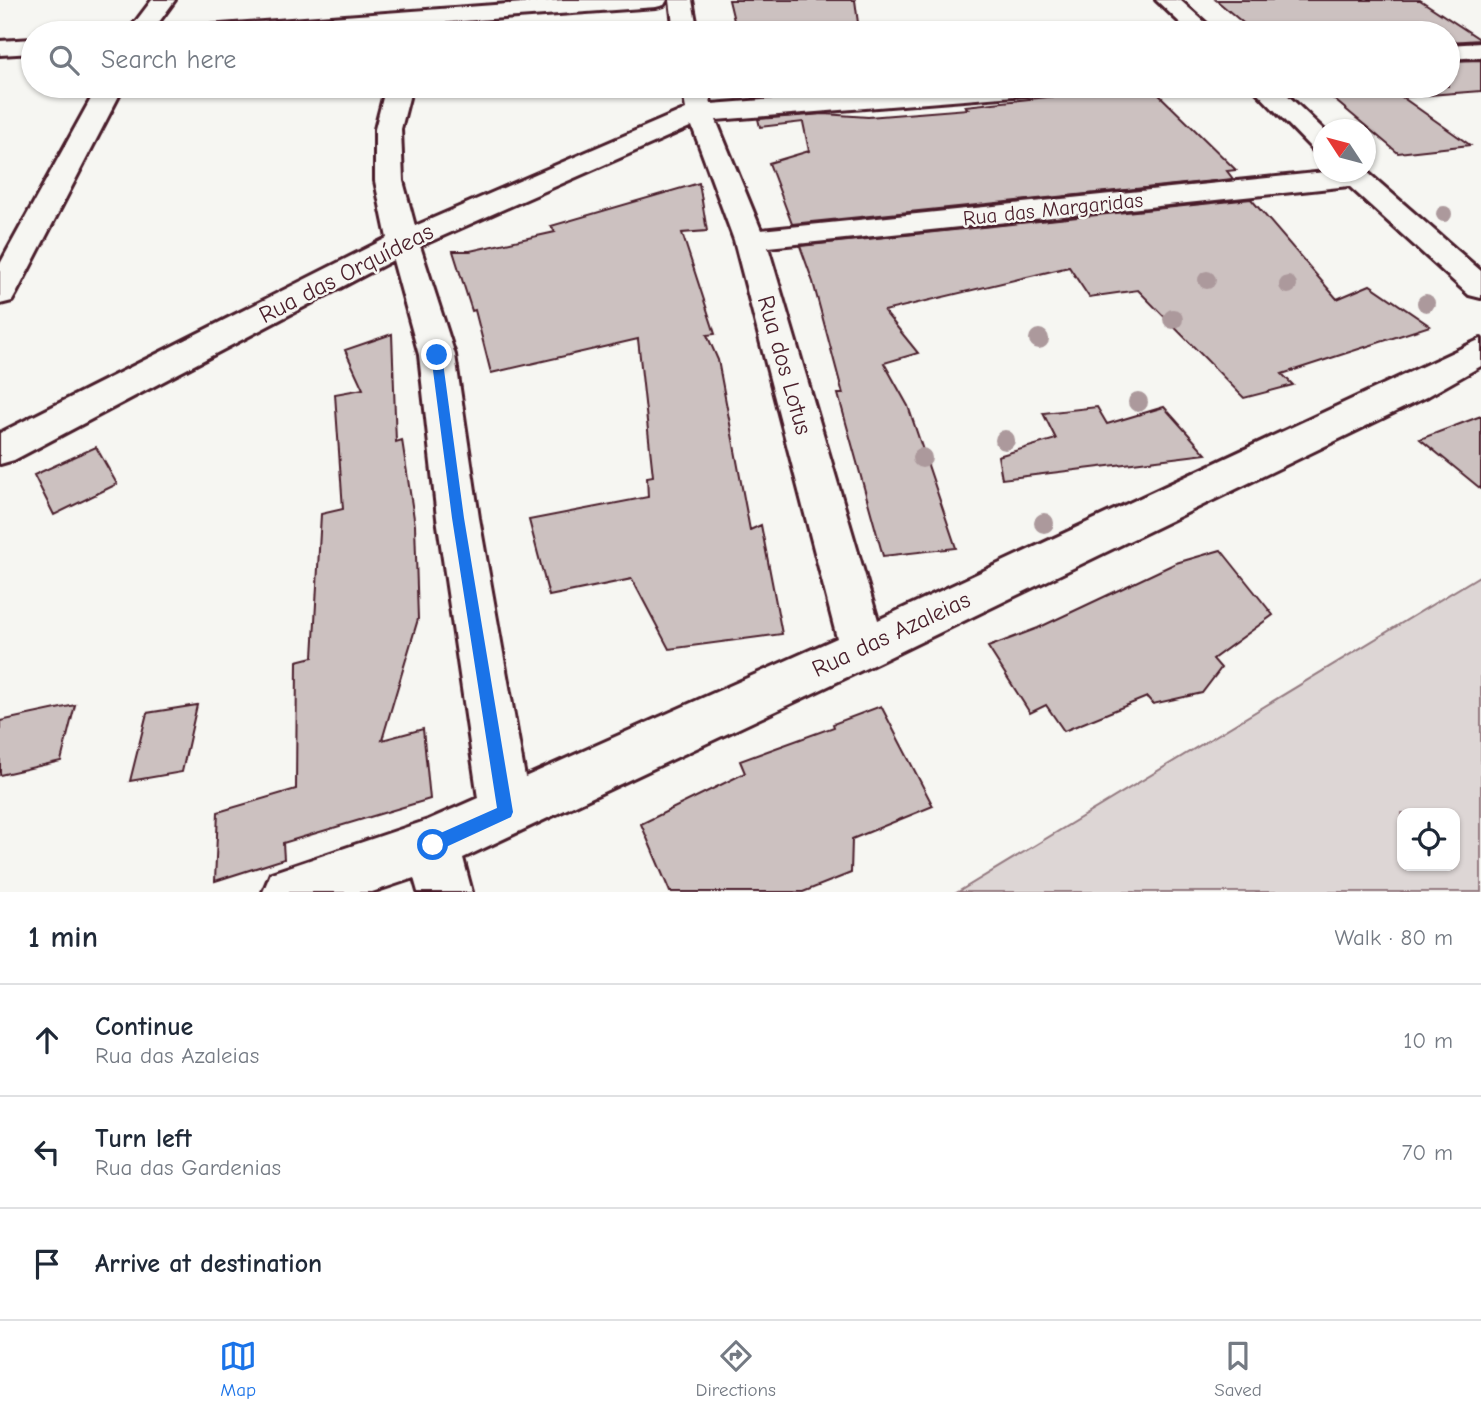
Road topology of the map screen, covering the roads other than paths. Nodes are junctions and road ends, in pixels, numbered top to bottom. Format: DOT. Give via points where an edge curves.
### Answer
graph roads {
  1 [pos="164,0"];
  2 [pos="656,0"];
  3 [pos="681,0"];
  4 [pos="1167,0"];
  5 [pos="417,17"];
  6 [pos="148,21"];
  7 [pos="364,21"];
  8 [pos="685,21"];
  9 [pos="1192,21"];
  10 [pos="21,47"];
  11 [pos="0,48"];
  12 [pos="1481,50"];
  13 [pos="1460,51"];
  14 [pos="105,98"];
  15 [pos="396,98"];
  16 [pos="747,98"];
  17 [pos="1276,98"];
  18 [pos="698,100"];
  19 [pos="1313,134"];
  20 [pos="1313,178"];
  21 [pos="1361,182"];
  22 [pos="750,240"];
  23 [pos="402,242"];
  24 [pos="1481,288"];
  25 [pos="0,294"];
  26 [pos="1481,351"];
  27 [pos="0,450"];
  28 [pos="863,648"];
  29 [pos="506,812"];
  30 [pos="439,868"];
  31 [pos="289,892"];
  1 -- 6 [label="street"];
  2 -- 5 [label="street"];
  3 -- 8 [label="street"];
  4 -- 9 [label="street"];
  5 -- 7 [label="street"];
  10 -- 11 [label="street"];
  12 -- 13 [label="street"];
  14 -- 25 [label="street"];
  15 -- 23 [label="street" via="388,129 389,181"];
  16 -- 18 [label="street, Rua das Orquídeas"];
  17 -- 19 [label="street"];
  18 -- 22 [label="street, Rua dos Lotus"];
  18 -- 23 [label="street, Rua das Orquídeas"];
  20 -- 22 [label="street, Rua das Margaridas"];
  21 -- 24 [label="street"];
  22 -- 28 [label="street, Rua dos Lotus"];
  23 -- 27 [label="street, Rua das Orquídeas"];
  23 -- 29 [label="street" via="437,355 458,518"];
  26 -- 28 [label="street, Rua das Azaleias" via="1415,387"];
  28 -- 29 [label="street, Rua das Azaleias"];
  29 -- 30 [label="street, Rua das Azaleias"];
  30 -- 31 [label="street, Rua das Azaleias"];
}
